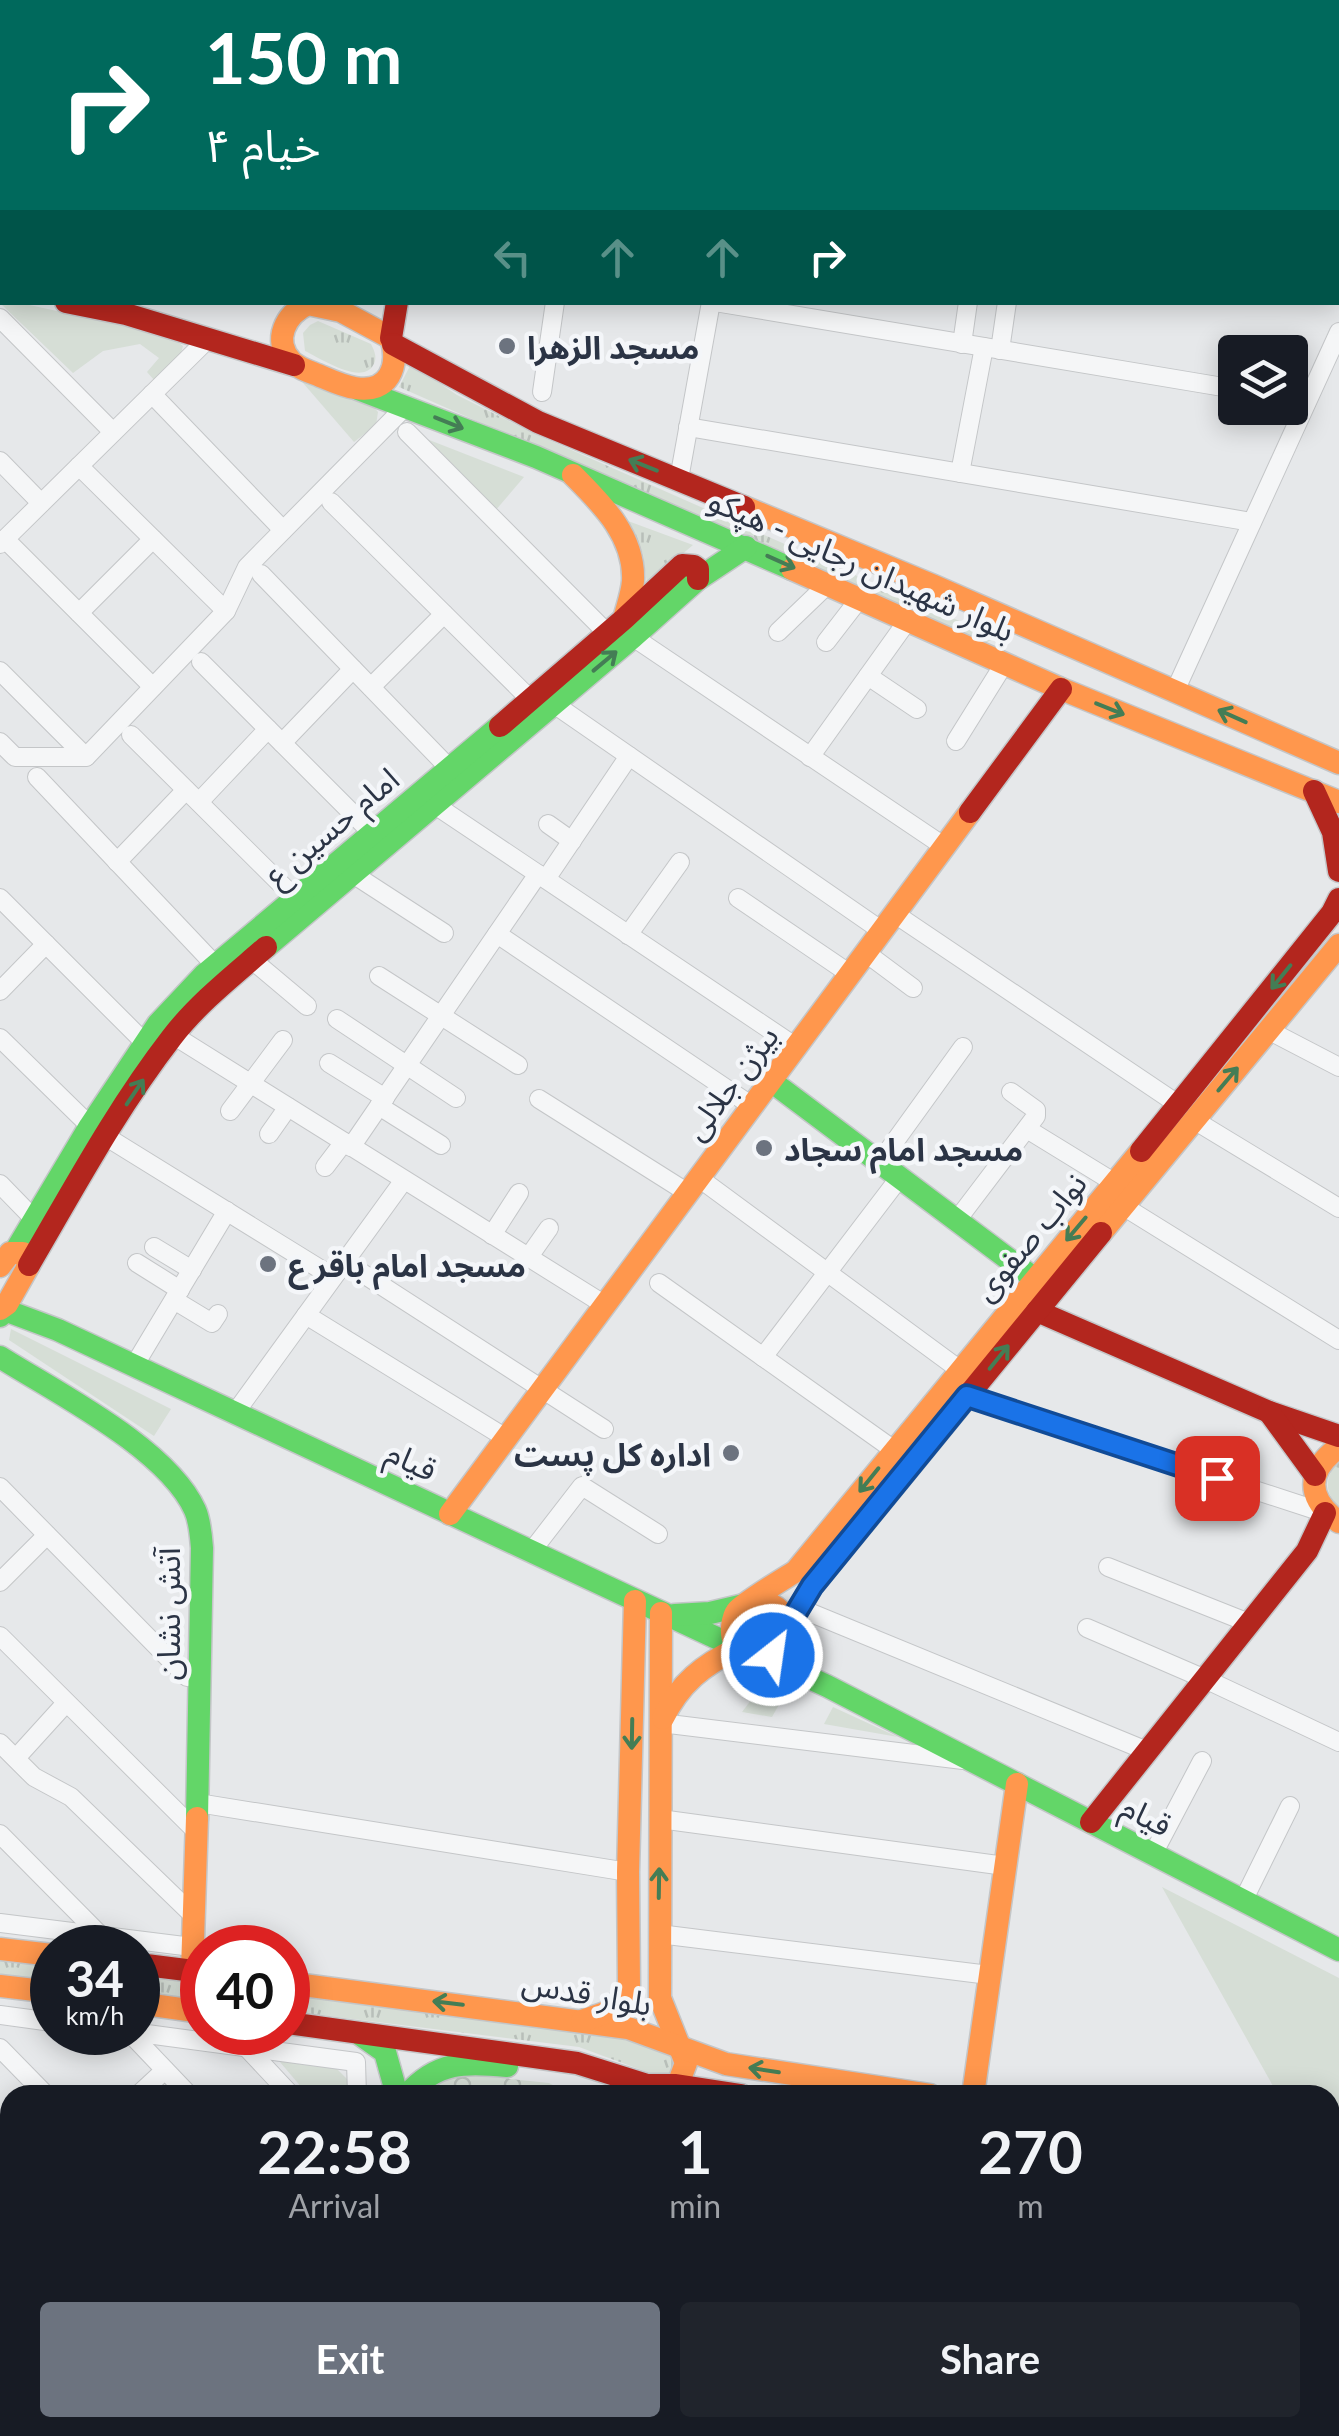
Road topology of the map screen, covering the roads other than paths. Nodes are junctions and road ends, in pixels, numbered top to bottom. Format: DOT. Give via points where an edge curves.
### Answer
graph roads {
  1 [pos="81,305"];
  2 [pos="313,305"];
  3 [pos="319,305"];
  4 [pos="397,305"];
  5 [pos="555,305"];
  6 [pos="712,305"];
  7 [pos="731,305"];
  8 [pos="968,305"];
  9 [pos="1006,305"];
  10 [pos="0,318"];
  11 [pos="1339,332"];
  12 [pos="209,338"];
  13 [pos="392,341"];
  14 [pos="962,344"];
  15 [pos="992,349"];
  16 [pos="294,365"];
  17 [pos="1308,385"];
  18 [pos="1218,386"];
  19 [pos="358,389"];
  20 [pos="542,392"];
  21 [pos="152,394"];
  22 [pos="406,406"];
  23 [pos="1289,425"];
  24 [pos="688,427"];
  25 [pos="114,432"];
  26 [pos="407,432"];
  27 [pos="0,462"];
  28 [pos="79,466"];
  29 [pos="569,471"];
  30 [pos="960,473"];
  31 [pos="679,480"];
  32 [pos="332,502"];
  33 [pos="41,503"];
  34 [pos="1252,522"];
  35 [pos="283,530"];
  36 [pos="153,539"];
  37 [pos="3,541"];
  38 [pos="746,547"];
  39 [pos="261,574"];
  40 [pos="828,584"];
  41 [pos="860,598"];
  42 [pos="226,611"];
  43 [pos="79,613"];
  44 [pos="444,614"];
  45 [pos="1004,618"];
  46 [pos="908,620"];
  47 [pos="621,630"];
  48 [pos="778,632"];
  49 [pos="1049,638"];
  50 [pos="826,642"];
  51 [pos="996,660"];
  52 [pos="201,662"];
  53 [pos="353,669"];
  54 [pos="0,670"];
  55 [pos="1030,675"];
  56 [pos="868,676"];
  57 [pos="153,687"];
  58 [pos="371,688"];
  59 [pos="1062,689"];
  60 [pos="1175,691"];
  61 [pos="542,702"];
  62 [pos="917,708"];
  63 [pos="268,729"];
  64 [pos="131,735"];
  65 [pos="956,740"];
  66 [pos="0,742"];
  67 [pos="282,743"];
  68 [pos="629,756"];
  69 [pos="810,756"];
  70 [pos="86,757"];
  71 [pos="1339,763"];
  72 [pos="450,769"];
  73 [pos="37,777"];
  74 [pos="1314,791"];
  75 [pos="193,796"];
  76 [pos="1339,802"];
  77 [pos="434,804"];
  78 [pos="548,824"];
  79 [pos="373,834"];
  80 [pos="572,841"];
  81 [pos="944,847"];
  82 [pos="118,862"];
  83 [pos="680,862"];
  84 [pos="1339,871"];
  85 [pos="353,874"];
  86 [pos="542,877"];
  87 [pos="0,898"];
  88 [pos="295,898"];
  89 [pos="738,898"];
  90 [pos="1339,899"];
  91 [pos="888,923"];
  92 [pos="444,933"];
  93 [pos="497,934"];
  94 [pos="628,934"];
  95 [pos="46,944"];
  96 [pos="1339,945"];
  97 [pos="866,953"];
  98 [pos="251,959"];
  99 [pos="214,965"];
  100 [pos="850,974"];
  101 [pos="379,976"];
  102 [pos="913,988"];
  103 [pos="0,991"];
  104 [pos="307,1006"];
  105 [pos="442,1015"];
  106 [pos="337,1019"];
  107 [pos="1268,1030"];
  108 [pos="173,1035"];
  109 [pos="0,1038"];
  110 [pos="282,1040"];
  111 [pos="144,1043"];
  112 [pos="962,1047"];
  113 [pos="796,1048"];
  114 [pos="329,1063"];
  115 [pos="518,1065"];
  116 [pos="406,1066"];
  117 [pos="1339,1066"];
  118 [pos="771,1080"];
  119 [pos="251,1084"];
  120 [pos="1011,1092"];
  121 [pos="456,1098"];
  122 [pos="539,1099"];
  123 [pos="382,1102"];
  124 [pos="752,1106"];
  125 [pos="288,1107"];
  126 [pos="230,1112"];
  127 [pos="1186,1112"];
  128 [pos="1027,1130"];
  129 [pos="98,1131"];
  130 [pos="269,1134"];
  131 [pos="348,1144"];
  132 [pos="442,1145"];
  133 [pos="880,1162"];
  134 [pos="325,1167"];
  135 [pos="900,1177"];
  136 [pos="404,1180"];
  137 [pos="1115,1183"];
  138 [pos="0,1184"];
  139 [pos="694,1185"];
  140 [pos="519,1193"];
  141 [pos="1123,1206"];
  142 [pos="1339,1208"];
  143 [pos="227,1212"];
  144 [pos="35,1220"];
  145 [pos="957,1220"];
  146 [pos="549,1228"];
  147 [pos="492,1235"];
  148 [pos="154,1246"];
  149 [pos="528,1258"];
  150 [pos="138,1264"];
  151 [pos="17,1265"];
  152 [pos="339,1269"];
  153 [pos="192,1270"];
  154 [pos="827,1272"];
  155 [pos="1035,1279"];
  156 [pos="659,1283"];
  157 [pos="177,1295"];
  158 [pos="604,1305"];
  159 [pos="1,1311"];
  160 [pos="1036,1311"];
  161 [pos="218,1314"];
  162 [pos="306,1315"];
  163 [pos="58,1330"];
  164 [pos="1339,1340"];
  165 [pos="1,1356"];
  166 [pos="762,1357"];
  167 [pos="134,1366"];
  168 [pos="960,1370"];
  169 [pos="543,1388"];
  170 [pos="967,1396"];
  171 [pos="1269,1412"];
  172 [pos="235,1413"];
  173 [pos="604,1428"];
  174 [pos="1339,1436"];
  175 [pos="506,1438"];
  176 [pos="1339,1447"];
  177 [pos="894,1450"];
  178 [pos="1314,1476"];
  179 [pos="0,1487"];
  180 [pos="450,1514"];
  181 [pos="1334,1522"];
  182 [pos="658,1534"];
  183 [pos="48,1535"];
  184 [pos="530,1552"];
  185 [pos="1108,1568"];
  186 [pos="804,1579"];
  187 [pos="0,1582"];
  188 [pos="636,1601"];
  189 [pos="749,1603"];
  190 [pos="661,1613"];
  191 [pos="792,1623"];
  192 [pos="1249,1623"];
  193 [pos="1087,1628"];
  194 [pos="0,1636"];
  195 [pos="738,1648"];
  196 [pos="764,1658"];
  197 [pos="660,1668"];
  198 [pos="633,1670"];
  199 [pos="187,1677"];
  200 [pos="1205,1678"];
  201 [pos="827,1686"];
  202 [pos="66,1703"];
  203 [pos="661,1723"];
  204 [pos="0,1742"];
  205 [pos="1339,1742"];
  206 [pos="1146,1751"];
  207 [pos="16,1758"];
  208 [pos="972,1761"];
  209 [pos="1202,1761"];
  210 [pos="1017,1784"];
  211 [pos="198,1803"];
  212 [pos="1290,1806"];
  213 [pos="660,1819"];
  214 [pos="1092,1822"];
  215 [pos="197,1832"];
  216 [pos="0,1834"];
  217 [pos="1153,1854"];
  218 [pos="1004,1866"];
  219 [pos="628,1872"];
  220 [pos="1243,1900"];
  221 [pos="193,1915"];
  222 [pos="0,1924"];
  223 [pos="91,1925"];
  224 [pos="194,1925"];
  225 [pos="30,1928"];
  226 [pos="659,1934"];
  227 [pos="1337,1945"];
  228 [pos="0,1948"];
  229 [pos="30,1952"];
  230 [pos="989,1975"];
  231 [pos="0,1986"];
  232 [pos="310,1986"];
  233 [pos="629,1987"];
  234 [pos="30,1989"];
  235 [pos="660,1998"];
  236 [pos="5,2021"];
  237 [pos="581,2021"];
  238 [pos="30,2022"];
  239 [pos="310,2025"];
  240 [pos="354,2031"];
  241 [pos="678,2047"];
  242 [pos="0,2048"];
  243 [pos="151,2055"];
  244 [pos="254,2055"];
  245 [pos="302,2055"];
  246 [pos="165,2070"];
  247 [pos="610,2084"];
  248 [pos="36,2085"];
  249 [pos="149,2085"];
  250 [pos="180,2085"];
  251 [pos="282,2085"];
  252 [pos="356,2085"];
  253 [pos="395,2085"];
  254 [pos="414,2085"];
  255 [pos="648,2085"];
  256 [pos="678,2085"];
  257 [pos="864,2085"];
  258 [pos="974,2085"];
  1 -- 12 [label="street"];
  2 -- 16 [label="street" via="292,313 282,331 283,350"];
  3 -- 13 [label="street"];
  4 -- 13 [label="street"];
  5 -- 20 [label="street"];
  6 -- 24 [label="street"];
  7 -- 14 [label="street"];
  8 -- 14 [label="street"];
  9 -- 15 [label="street"];
  10 -- 25 [label="street"];
  11 -- 17 [label="street"];
  12 -- 16 [label="street"];
  12 -- 21 [label="street"];
  13 -- 19 [label="street" via="396,356 384,382"];
  31 -- 13 [label="street, بلوار شهیدان رجایی - هپکو, one-way" via="538,422"];
  14 -- 15 [label="street"];
  15 -- 18 [label="street"];
  15 -- 30 [label="street"];
  16 -- 19 [label="street"];
  19 -- 22 [label="street, بلوار شهیدان رجایی - هپکو"];
  21 -- 25 [label="street"];
  21 -- 35 [label="street"];
  22 -- 29 [label="street, بلوار شهیدان رجایی - هپکو, one-way"];
  22 -- 35 [label="street"];
  23 -- 34 [label="street"];
  24 -- 30 [label="street"];
  24 -- 31 [label="street"];
  25 -- 28 [label="street"];
  26 -- 47 [label="street"];
  27 -- 33 [label="street"];
  28 -- 33 [label="street"];
  28 -- 36 [label="street"];
  29 -- 38 [label="street, بلوار شهیدان رجایی - هپکو"];
  29 -- 47 [label="street" via="611,513 633,562"];
  30 -- 34 [label="street"];
  31 -- 45 [label="street, بلوار شهیدان رجایی - هپکو"];
  32 -- 44 [label="street"];
  33 -- 37 [label="street"];
  34 -- 60 [label="street"];
  35 -- 42 [label="street" via="247,566"];
  36 -- 42 [label="street"];
  36 -- 43 [label="street"];
  37 -- 43 [label="street"];
  38 -- 40 [label="street, بلوار شهیدان رجایی - هپکو, one-way"];
  38 -- 47 [label="street, امام حسین ع" via="698,579 698,569 682,565"];
  39 -- 53 [label="street"];
  40 -- 41 [label="street, بلوار شهیدان رجایی - هپکو"];
  40 -- 48 [label="street"];
  41 -- 46 [label="street, بلوار شهیدان رجایی - هپکو"];
  41 -- 50 [label="street"];
  42 -- 57 [label="street"];
  43 -- 57 [label="street"];
  44 -- 58 [label="street"];
  44 -- 61 [label="street"];
  45 -- 49 [label="street, بلوار شهیدان رجایی - هپکو"];
  45 -- 51 [label="street" via="1006,639"];
  46 -- 51 [label="street, بلوار شهیدان رجایی - هپکو"];
  46 -- 56 [label="street"];
  47 -- 61 [label="street, امام حسین ع"];
  47 -- 69 [label="street"];
  49 -- 55 [label="street" via="1030,653"];
  49 -- 60 [label="street, بلوار شهیدان رجایی - هپکو"];
  51 -- 55 [label="street, بلوار شهیدان رجایی - هپکو"];
  51 -- 65 [label="street"];
  52 -- 63 [label="street"];
  53 -- 58 [label="street"];
  53 -- 67 [label="street"];
  54 -- 70 [label="street"];
  55 -- 59 [label="street, بلوار شهیدان رجایی - هپکو"];
  56 -- 62 [label="street"];
  56 -- 69 [label="street"];
  57 -- 70 [label="street"];
  58 -- 72 [label="street"];
  59 -- 74 [label="street, بلوار شهیدان رجایی - هپکو, one-way"];
  59 -- 81 [label="street, بیژن جلالی"];
  71 -- 60 [label="street, بلوار شهیدان رجایی - هپکو, one-way"];
  61 -- 68 [label="street"];
  61 -- 72 [label="street, امام حسین ع"];
  61 -- 77 [label="street, امام حسین ع"];
  63 -- 67 [label="street"];
  63 -- 75 [label="street"];
  64 -- 75 [label="street"];
  66 -- 70 [label="street" via="15,757"];
  67 -- 79 [label="street"];
  68 -- 80 [label="street"];
  68 -- 91 [label="street"];
  69 -- 81 [label="street"];
  72 -- 79 [label="street, امام حسین ع"];
  73 -- 82 [label="street"];
  74 -- 76 [label="street, بلوار شهیدان رجایی - هپکو"];
  74 -- 84 [label="street" via="1333,832"];
  75 -- 82 [label="street"];
  75 -- 88 [label="street"];
  77 -- 85 [label="street, امام حسین ع"];
  77 -- 86 [label="street"];
  78 -- 80 [label="street"];
  79 -- 88 [label="street, امام حسین ع"];
  80 -- 86 [label="street"];
  81 -- 91 [label="street, بیژن جلالی"];
  82 -- 99 [label="street"];
  83 -- 94 [label="street"];
  85 -- 92 [label="street"];
  85 -- 98 [label="street, امام حسین ع"];
  86 -- 93 [label="street"];
  86 -- 94 [label="street"];
  87 -- 95 [label="street"];
  88 -- 99 [label="street, امام حسین ع"];
  89 -- 100 [label="street"];
  90 -- 127 [label="street, نواب صفوی, one-way"];
  91 -- 97 [label="street, بیژن جلالی"];
  91 -- 127 [label="street"];
  93 -- 105 [label="street"];
  93 -- 124 [label="street"];
  94 -- 113 [label="street"];
  95 -- 103 [label="street"];
  95 -- 111 [label="street"];
  96 -- 107 [label="street, نواب صفوی"];
  97 -- 100 [label="street, بیژن جلالی"];
  97 -- 102 [label="street"];
  98 -- 104 [label="street"];
  98 -- 108 [label="street, امام حسین ع"];
  99 -- 111 [label="street, امام حسین ع"];
  100 -- 113 [label="street, بیژن جلالی"];
  101 -- 105 [label="street"];
  105 -- 115 [label="street"];
  105 -- 116 [label="street"];
  106 -- 116 [label="street"];
  107 -- 117 [label="street"];
  127 -- 107 [label="street, نواب صفوی, one-way"];
  108 -- 119 [label="street"];
  129 -- 108 [label="street, امام حسین ع, one-way"];
  109 -- 129 [label="street"];
  110 -- 119 [label="street"];
  111 -- 129 [label="street, امام حسین ع"];
  112 -- 133 [label="street"];
  113 -- 118 [label="street, بیژن جلالی"];
  114 -- 123 [label="street"];
  116 -- 121 [label="street"];
  116 -- 123 [label="street"];
  118 -- 124 [label="street, بیژن جلالی"];
  118 -- 133 [label="street"];
  119 -- 125 [label="street"];
  119 -- 126 [label="street"];
  120 -- 128 [label="street" via="1037,1113"];
  122 -- 139 [label="street"];
  123 -- 131 [label="street"];
  123 -- 132 [label="street"];
  124 -- 139 [label="street, بیژن جلالی"];
  125 -- 130 [label="street"];
  125 -- 131 [label="street"];
  127 -- 137 [label="street, نواب صفوی"];
  127 -- 141 [label="street, نواب صفوی"];
  127 -- 142 [label="street"];
  128 -- 137 [label="street"];
  128 -- 145 [label="street"];
  129 -- 143 [label="street"];
  129 -- 144 [label="street, امام حسین ع"];
  129 -- 151 [label="street, امام حسین ع"];
  131 -- 134 [label="street"];
  131 -- 136 [label="street"];
  133 -- 135 [label="street"];
  135 -- 145 [label="street"];
  135 -- 154 [label="street"];
  136 -- 147 [label="street"];
  136 -- 152 [label="street"];
  137 -- 155 [label="street, نواب صفوی, one-way"];
  138 -- 144 [label="street"];
  139 -- 154 [label="street"];
  139 -- 158 [label="street, بیژن جلالی"];
  140 -- 147 [label="street"];
  141 -- 160 [label="street, نواب صفوی"];
  141 -- 164 [label="street"];
  143 -- 152 [label="street"];
  143 -- 153 [label="street"];
  144 -- 151 [label="street, امام حسین ع"];
  145 -- 155 [label="street"];
  146 -- 149 [label="street"];
  147 -- 149 [label="street"];
  148 -- 153 [label="street"];
  149 -- 158 [label="street"];
  150 -- 157 [label="street"];
  151 -- 159 [label="street"];
  151 -- 163 [label="street, قیام" via="30,1297"];
  152 -- 162 [label="street"];
  152 -- 169 [label="street"];
  153 -- 157 [label="street"];
  154 -- 166 [label="street"];
  154 -- 168 [label="street"];
  155 -- 168 [label="street, نواب صفوی"];
  156 -- 166 [label="street"];
  157 -- 161 [label="street" via="212,1323"];
  157 -- 167 [label="street"];
  158 -- 169 [label="street, بیژن جلالی"];
  159 -- 163 [label="street, قیام"];
  170 -- 160 [label="street, نواب صفوی, one-way"];
  160 -- 171 [label="street"];
  162 -- 172 [label="street"];
  162 -- 175 [label="street"];
  163 -- 167 [label="street, قیام"];
  165 -- 211 [label="street, آتش نشان" via="136,1446 194,1508 202,1548"];
  166 -- 177 [label="street"];
  167 -- 172 [label="street, قیام"];
  168 -- 177 [label="street, نواب صفوی"];
  169 -- 173 [label="street"];
  169 -- 175 [label="street, بیژن جلالی"];
  170 -- 181 [label="street"];
  170 -- 186 [label="street, نواب صفوی"];
  171 -- 174 [label="street"];
  171 -- 178 [label="street"];
  172 -- 180 [label="street, قیام"];
  175 -- 180 [label="street, بیژن جلالی"];
  176 -- 178 [label="street"];
  177 -- 186 [label="street, نواب صفوی, one-way"];
  178 -- 181 [label="street" via="1317,1502"];
  179 -- 183 [label="street"];
  180 -- 184 [label="street, قیام"];
  181 -- 192 [label="street"];
  182 -- 184 [label="street" via="582,1486"];
  183 -- 187 [label="street"];
  183 -- 199 [label="street"];
  184 -- 188 [label="street, قیام"];
  185 -- 192 [label="street"];
  186 -- 189 [label="street, نواب صفوی"];
  186 -- 191 [label="street, نواب صفوی"];
  188 -- 190 [label="street, قیام"];
  188 -- 198 [label="street"];
  189 -- 190 [label="street" via="715,1614"];
  189 -- 191 [label="street" via="772,1603"];
  189 -- 195 [label="street" via="731,1630"];
  190 -- 195 [label="street, قیام"];
  190 -- 197 [label="street"];
  191 -- 196 [label="street" via="780,1650"];
  191 -- 201 [label="street" via="804,1664"];
  191 -- 206 [label="street"];
  192 -- 200 [label="street"];
  193 -- 200 [label="street"];
  194 -- 202 [label="street"];
  195 -- 196 [label="street"];
  195 -- 203 [label="street" via="693,1673"];
  196 -- 201 [label="street, قیام"];
  197 -- 198 [label="street" via="645,1660"];
  197 -- 203 [label="street"];
  198 -- 219 [label="street, one-way"];
  200 -- 205 [label="street"];
  200 -- 206 [label="street"];
  201 -- 208 [label="street, قیام"];
  202 -- 207 [label="street"];
  202 -- 215 [label="street"];
  203 -- 208 [label="street"];
  203 -- 213 [label="street"];
  204 -- 207 [label="street"];
  206 -- 214 [label="street"];
  207 -- 221 [label="street" via="34,1777 71,1797"];
  208 -- 210 [label="street, قیام"];
  209 -- 217 [label="street"];
  210 -- 214 [label="street, قیام"];
  210 -- 218 [label="street"];
  211 -- 215 [label="street, آتش نشان"];
  211 -- 219 [label="street"];
  212 -- 220 [label="street"];
  213 -- 218 [label="street"];
  226 -- 213 [label="street, one-way"];
  214 -- 217 [label="street, قیام"];
  215 -- 221 [label="street, آتش نشان"];
  216 -- 223 [label="street"];
  217 -- 220 [label="street, قیام"];
  218 -- 230 [label="street"];
  219 -- 233 [label="street"];
  220 -- 227 [label="street, قیام"];
  221 -- 224 [label="street, آتش نشان"];
  222 -- 225 [label="street"];
  226 -- 230 [label="street"];
  226 -- 235 [label="street"];
  228 -- 229 [label="street"];
  230 -- 258 [label="street"];
  231 -- 234 [label="street"];
  237 -- 232 [label="street, بلوار قدس, one-way"];
  233 -- 235 [label="street" via="640,2006"];
  233 -- 237 [label="street" via="604,2014"];
  235 -- 241 [label="street"];
  236 -- 238 [label="street"];
  237 -- 241 [label="street, بلوار قدس" via="628,2028"];
  239 -- 240 [label="street"];
  240 -- 247 [label="street" via="577,2063"];
  240 -- 253 [label="street" via="385,2052"];
  241 -- 256 [label="street" via="686,2063"];
  257 -- 241 [label="street, بلوار قدس, one-way" via="726,2064"];
  242 -- 248 [label="street"];
  243 -- 246 [label="street"];
  244 -- 251 [label="street"];
  245 -- 252 [label="street" via="356,2062"];
  246 -- 249 [label="street"];
  246 -- 250 [label="street"];
  247 -- 254 [label="street" via="453,2064"];
  247 -- 255 [label="street"];
}
